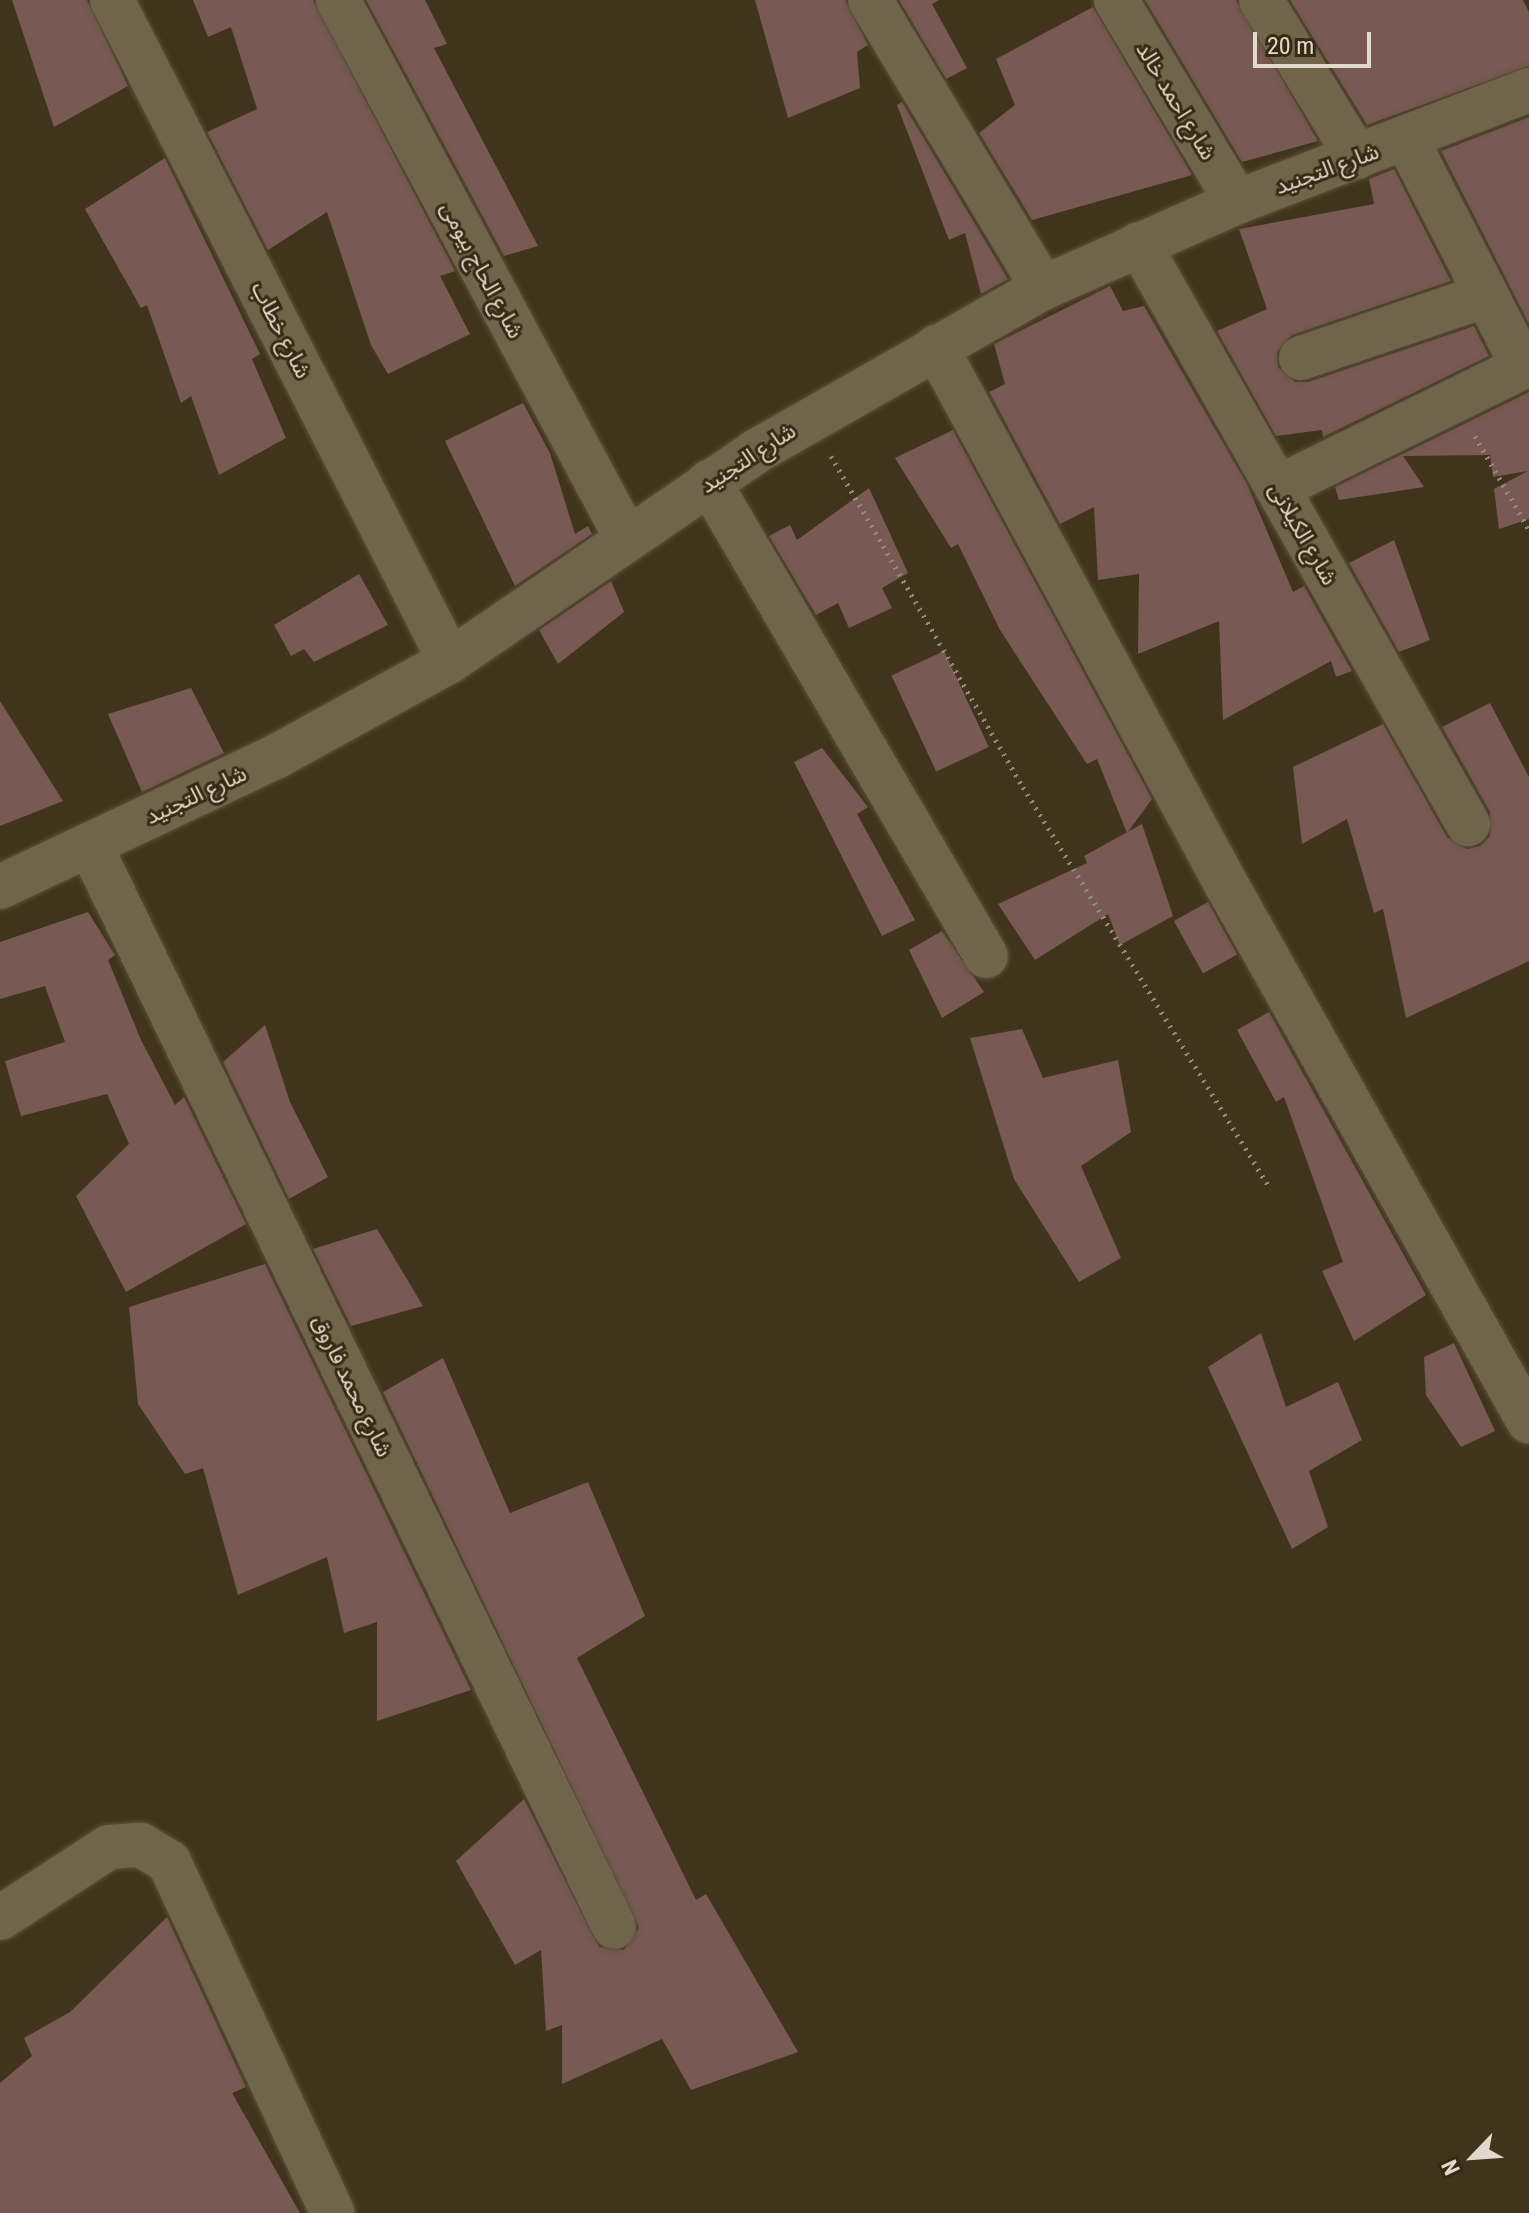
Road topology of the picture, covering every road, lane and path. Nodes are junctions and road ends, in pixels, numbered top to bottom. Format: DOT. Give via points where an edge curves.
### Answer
graph roads {
  1 [pos="112,0"];
  2 [pos="338,0"];
  3 [pos="870,0"];
  4 [pos="1116,0"];
  5 [pos="1261,0"];
  6 [pos="1529,90"];
  7 [pos="1407,140"];
  8 [pos="1357,157"];
  9 [pos="1237,202"];
  10 [pos="1139,244"];
  11 [pos="1043,288"];
  12 [pos="1487,295"];
  13 [pos="936,347"];
  14 [pos="1301,358"];
  15 [pos="1526,366"];
  16 [pos="1455,401"];
  17 [pos="809,419"];
  18 [pos="709,482"];
  19 [pos="1277,488"];
  20 [pos="1529,530"];
  21 [pos="627,539"];
  22 [pos="450,661"];
  23 [pos="1468,824"];
  24 [pos="90,845"];
  25 [pos="5,872"];
  26 [pos="986,956"];
  27 [pos="1270,1189"];
  28 [pos="1529,1422"];
  29 [pos="0,1918"];
  30 [pos="614,1927"];
  31 [pos="333,2213"];
  1 -- 22 [label="street, شارع خطاب"];
  2 -- 21 [label="street, شارع الحاج بيومى"];
  3 -- 11 [label="street"];
  4 -- 9 [label="street, شارع احمد خالد"];
  5 -- 8 [label="street"];
  6 -- 7 [label="street, شارع التجنيد"];
  7 -- 8 [label="street, شارع التجنيد"];
  7 -- 12 [label="street"];
  8 -- 9 [label="street, شارع التجنيد"];
  9 -- 10 [label="street, شارع التجنيد"];
  10 -- 11 [label="street, شارع التجنيد"];
  10 -- 19 [label="street, شارع الكيلانى"];
  11 -- 13 [label="street, شارع التجنيد"];
  12 -- 14 [label="street"];
  12 -- 15 [label="street"];
  13 -- 17 [label="street, شارع التجنيد"];
  13 -- 28 [label="street" via="1226,884"];
  15 -- 16 [label="street"];
  16 -- 19 [label="street"];
  16 -- 20 [label="path"];
  17 -- 18 [label="street, شارع التجنيد"];
  17 -- 27 [label="path" via="1023,787"];
  18 -- 21 [label="street, شارع التجنيد"];
  18 -- 26 [label="street"];
  19 -- 23 [label="street, شارع الكيلانى"];
  21 -- 22 [label="street, شارع التجنيد"];
  22 -- 24 [label="street, شارع التجنيد" via="277,756"];
  24 -- 25 [label="street, شارع التجنيد"];
  24 -- 30 [label="street, شارع محمد فاروق"];
  29 -- 31 [label="street" via="109,1847 141,1845 169,1862"];
}
